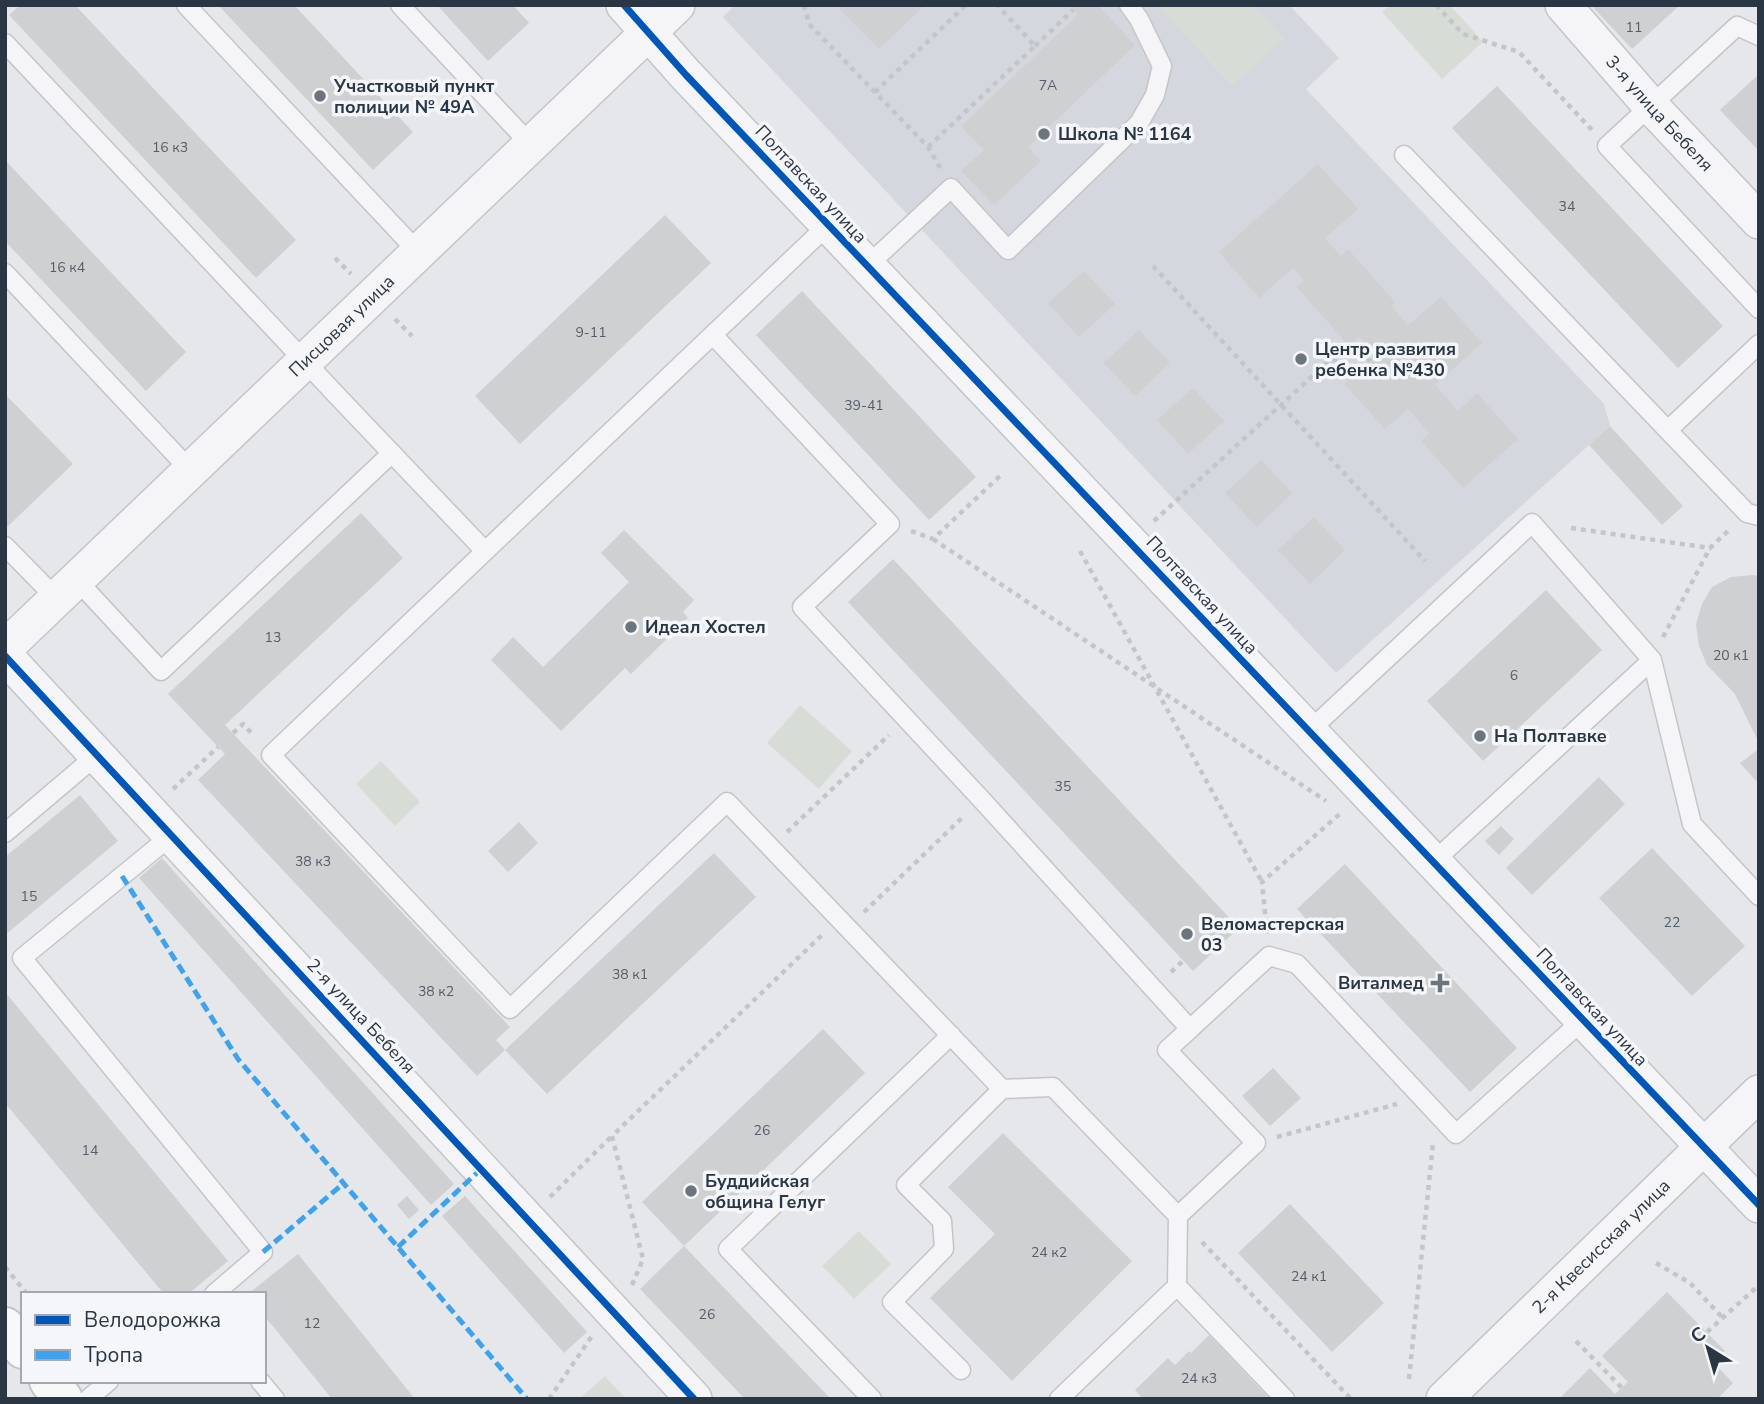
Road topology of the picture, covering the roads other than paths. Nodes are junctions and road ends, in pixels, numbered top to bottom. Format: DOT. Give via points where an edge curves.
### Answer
graph roads {
  1 [pos="186,5"];
  2 [pos="400,5"];
  3 [pos="624,5"];
  4 [pos="677,5"];
  5 [pos="1129,5"];
  6 [pos="1563,5"];
  7 [pos="649,33"];
  8 [pos="1759,36"];
  9 [pos="5,43"];
  10 [pos="1650,105"];
  11 [pos="531,145"];
  12 [pos="1404,155"];
  13 [pos="1759,221"];
  14 [pos="828,225"];
  15 [pos="419,253"];
  16 [pos="867,266"];
  17 [pos="5,273"];
  18 [pos="1759,309"];
  19 [pos="713,335"];
  20 [pos="1759,344"];
  21 [pos="304,361"];
  22 [pos="1668,430"];
  23 [pos="392,453"];
  24 [pos="190,470"];
  25 [pos="1753,515"];
  26 [pos="5,546"];
  27 [pos="485,551"];
  28 [pos="66,589"];
  29 [pos="5,648"];
  30 [pos="5,656"];
  31 [pos="1652,660"];
  32 [pos="1309,732"];
  33 [pos="97,755"];
  34 [pos="5,833"];
  35 [pos="172,835"];
  36 [pos="1433,862"];
  37 [pos="1759,895"];
  38 [pos="1583,1020"];
  39 [pos="1190,1028"];
  40 [pos="951,1035"];
  41 [pos="1002,1089"];
  42 [pos="1759,1093"];
  43 [pos="1703,1147"];
  44 [pos="1759,1205"];
  45 [pos="1178,1216"];
  46 [pos="1177,1286"];
  47 [pos="216,1292"];
  48 [pos="5,1327"];
  49 [pos="21,1347"];
  50 [pos="961,1370"];
  51 [pos="51,1383"];
  52 [pos="107,1383"];
  53 [pos="262,1383"];
  54 [pos="63,1399"];
  55 [pos="88,1399"];
  56 [pos="275,1399"];
  57 [pos="694,1399"];
  58 [pos="872,1399"];
  59 [pos="1059,1399"];
  60 [pos="1285,1399"];
  61 [pos="1444,1399"];
  1 -- 15 [label="lane"];
  2 -- 11 [label="lane"];
  3 -- 7 [label="street, Полтавская улица"];
  4 -- 7 [label="street, Писцовая улица"];
  5 -- 16 [label="lane" via="1161,66 1155,95 1139,122 1008,250 951,188"];
  6 -- 10 [label="street, 3-я улица Бебеля"];
  7 -- 11 [label="street, Писцовая улица"];
  7 -- 14 [label="street, Полтавская улица"];
  8 -- 10 [label="lane" via="1737,26"];
  9 -- 21 [label="lane"];
  10 -- 13 [label="street, 3-я улица Бебеля"];
  10 -- 18 [label="lane" via="1607,146"];
  11 -- 15 [label="street, Писцовая улица"];
  12 -- 22 [label="lane"];
  14 -- 16 [label="street, Полтавская улица"];
  14 -- 19 [label="lane"];
  15 -- 21 [label="street, Писцовая улица"];
  16 -- 32 [label="street, Полтавская улица"];
  17 -- 24 [label="lane"];
  19 -- 27 [label="lane"];
  19 -- 39 [label="lane" via="890,524 802,607"];
  20 -- 22 [label="lane"];
  21 -- 23 [label="lane"];
  21 -- 24 [label="street, Писцовая улица"];
  22 -- 25 [label="lane"];
  23 -- 27 [label="lane"];
  23 -- 28 [label="lane" via="161,671"];
  24 -- 28 [label="street, Писцовая улица"];
  26 -- 28 [label="lane"];
  27 -- 40 [label="lane" via="271,755 510,1009 727,802"];
  28 -- 29 [label="street, Писцовая улица"];
  30 -- 33 [label="street, 2-я улица Бебеля"];
  31 -- 32 [label="lane" via="1532,523"];
  31 -- 36 [label="lane"];
  31 -- 37 [label="lane" via="1692,824"];
  32 -- 36 [label="street, Полтавская улица"];
  33 -- 34 [label="lane"];
  33 -- 35 [label="street, 2-я улица Бебеля"];
  35 -- 47 [label="lane" via="22,958 263,1252"];
  35 -- 57 [label="street, 2-я улица Бебеля"];
  36 -- 38 [label="street, Полтавская улица"];
  38 -- 39 [label="lane" via="1456,1134 1297,964 1269,956"];
  38 -- 43 [label="street, Полтавская улица"];
  39 -- 45 [label="lane" via="1167,1050 1256,1143"];
  40 -- 41 [label="lane"];
  40 -- 58 [label="lane" via="728,1250"];
  41 -- 45 [label="lane" via="1053,1087"];
  41 -- 50 [label="lane" via="906,1185 942,1221 944,1249 892,1302"];
  42 -- 43 [label="street, 2-я Квесисская улица"];
  43 -- 44 [label="street, Полтавская улица"];
  43 -- 61 [label="street, 2-я Квесисская улица"];
  45 -- 46 [label="lane"];
  46 -- 59 [label="lane"];
  46 -- 60 [label="lane"];
  48 -- 49 [label="street"];
  51 -- 54 [label="street"];
  52 -- 55 [label="lane"];
  53 -- 56 [label="lane"];
}
